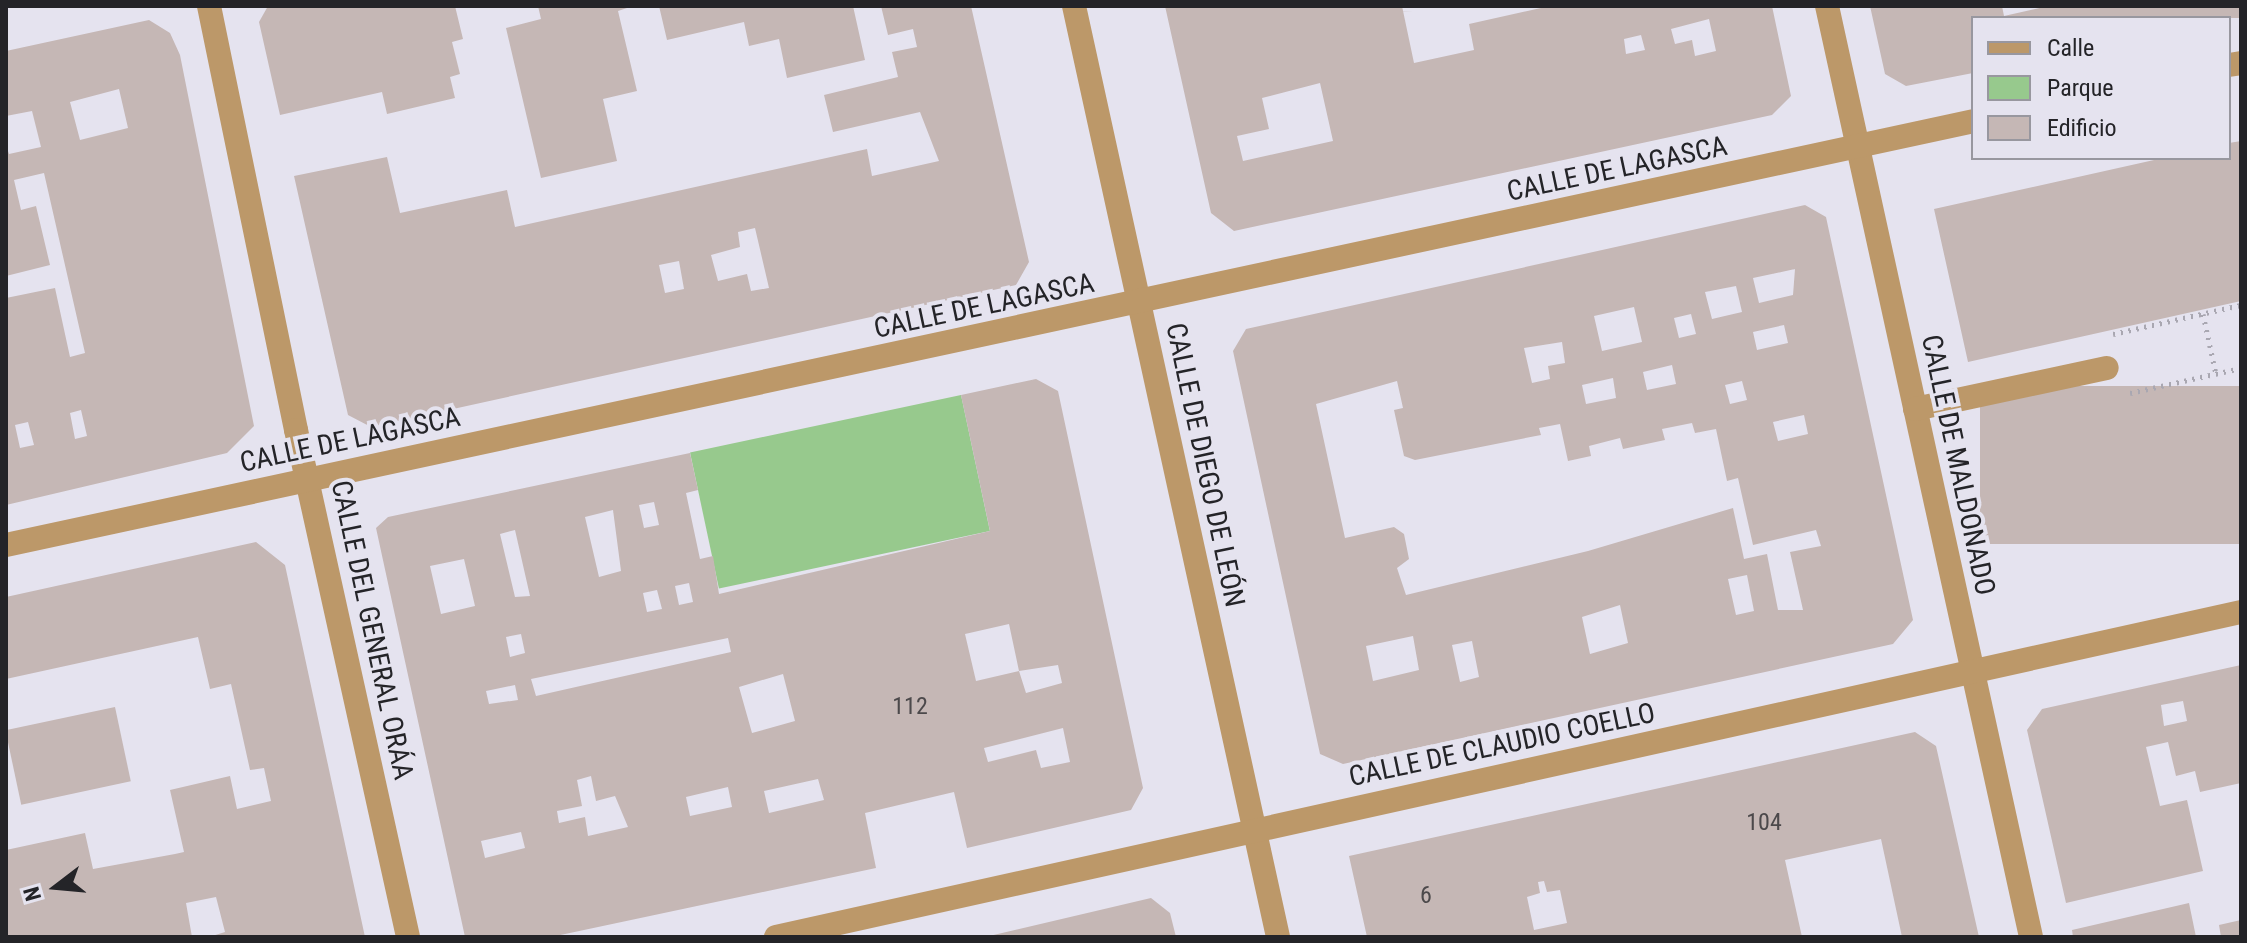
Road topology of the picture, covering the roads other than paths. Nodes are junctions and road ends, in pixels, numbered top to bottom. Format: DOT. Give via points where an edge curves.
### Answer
graph roads {
  1 [pos="209,6"];
  2 [pos="1074,6"];
  3 [pos="1827,6"];
  4 [pos="1971,121"];
  5 [pos="1858,147"];
  6 [pos="1140,304"];
  7 [pos="2107,368"];
  8 [pos="1915,409"];
  9 [pos="310,479"];
  10 [pos="6,545"];
  11 [pos="2241,612"];
  12 [pos="1972,672"];
  13 [pos="1254,831"];
  14 [pos="408,937"];
  15 [pos="776,937"];
  16 [pos="1278,937"];
  17 [pos="2031,937"];
  1 -- 9 [label="street, CALLE DEL GENERAL ORÁA"];
  2 -- 6 [label="street, CALLE DE DIEGO DE LEÓN"];
  3 -- 5 [label="street, CALLE DE MALDONADO"];
  4 -- 5 [label="street, CALLE DE LAGASCA"];
  5 -- 6 [label="street, CALLE DE LAGASCA"];
  5 -- 8 [label="street, CALLE DE MALDONADO"];
  6 -- 9 [label="street, CALLE DE LAGASCA"];
  6 -- 13 [label="street, CALLE DE DIEGO DE LEÓN"];
  7 -- 8 [label="street"];
  8 -- 12 [label="street, CALLE DE MALDONADO"];
  9 -- 10 [label="street, CALLE DE LAGASCA"];
  9 -- 14 [label="street, CALLE DEL GENERAL ORÁA"];
  11 -- 12 [label="street, CALLE DE CLAUDIO COELLO"];
  12 -- 13 [label="street, CALLE DE CLAUDIO COELLO"];
  12 -- 17 [label="street, CALLE DE MALDONADO"];
  13 -- 15 [label="street, CALLE DE CLAUDIO COELLO"];
  13 -- 16 [label="street, CALLE DE DIEGO DE LEÓN"];
}
